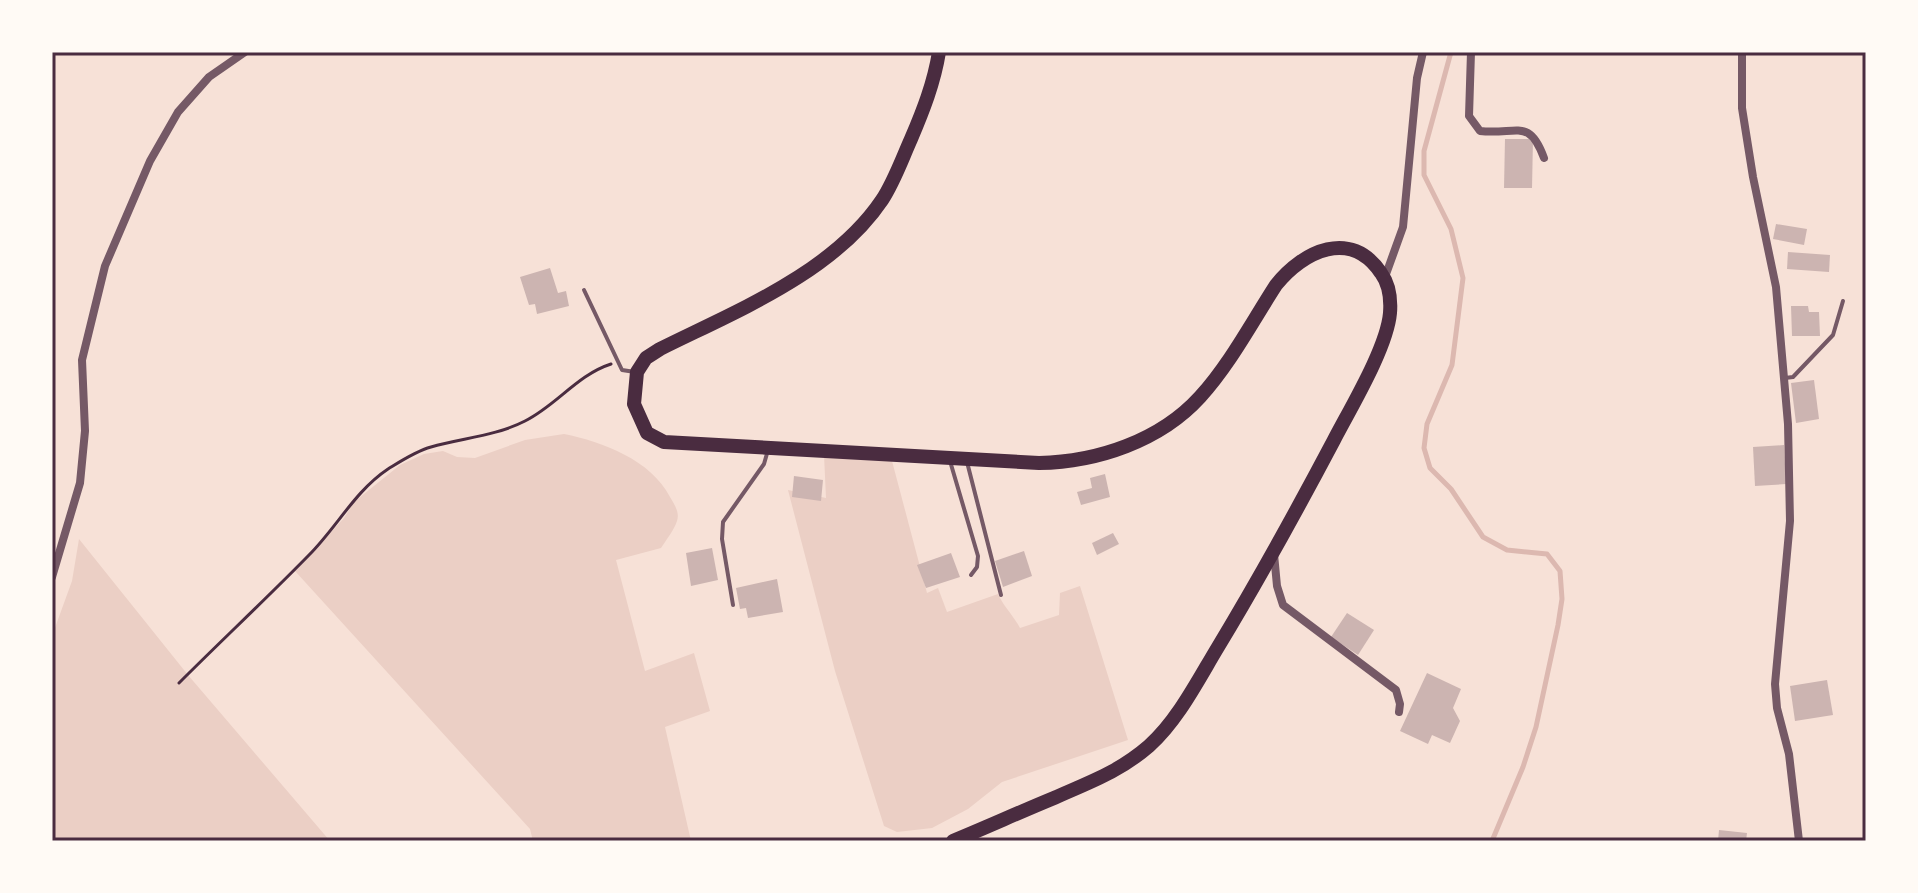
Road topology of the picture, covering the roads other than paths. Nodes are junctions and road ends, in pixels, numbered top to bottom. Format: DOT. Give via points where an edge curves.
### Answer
graph roads {
  1 [pos="245,52"];
  2 [pos="939,52"];
  3 [pos="1423,52"];
  4 [pos="1471,52"];
  5 [pos="1742,52"];
  6 [pos="1544,158"];
  7 [pos="1385,278"];
  8 [pos="584,290"];
  9 [pos="1843,301"];
  10 [pos="637,372"];
  11 [pos="1784,378"];
  12 [pos="768,448"];
  13 [pos="950,459"];
  14 [pos="966,459"];
  15 [pos="1274,554"];
  16 [pos="971,575"];
  17 [pos="52,577"];
  18 [pos="1001,595"];
  19 [pos="733,605"];
  20 [pos="1399,712"];
  21 [pos="953,841"];
  22 [pos="1799,841"];
  1 -- 17 [label="street" via="209,77 178,112 150,161 105,266 82,360 85,431 80,483"];
  2 -- 10 [label="main road" via="926,103 898,168 863,225 820,262 660,349"];
  3 -- 7 [label="street" via="1403,227"];
  4 -- 6 [label="street" via="1469,116 1480,131 1524,130 1536,137"];
  5 -- 11 [label="street" via="1742,108 1776,287"];
  7 -- 14 [label="main road" via="1374,262 1353,250 1322,249 1305,256 1276,285 1199,398 1154,433 1085,460"];
  7 -- 15 [label="main road" via="1390,313 1385,335"];
  8 -- 10 [label="lane" via="622,370"];
  9 -- 11 [label="lane" via="1833,335 1793,377"];
  10 -- 12 [label="main road" via="634,404 647,433 664,442"];
  11 -- 22 [label="street" via="1790,521 1775,684"];
  12 -- 13 [label="main road"];
  12 -- 19 [label="lane" via="764,464 723,522"];
  13 -- 14 [label="main road"];
  13 -- 16 [label="lane" via="978,556"];
  14 -- 18 [label="lane"];
  15 -- 20 [label="street" via="1283,605 1396,690"];
  15 -- 21 [label="main road" via="1179,710 1152,743 1123,767"];
}
